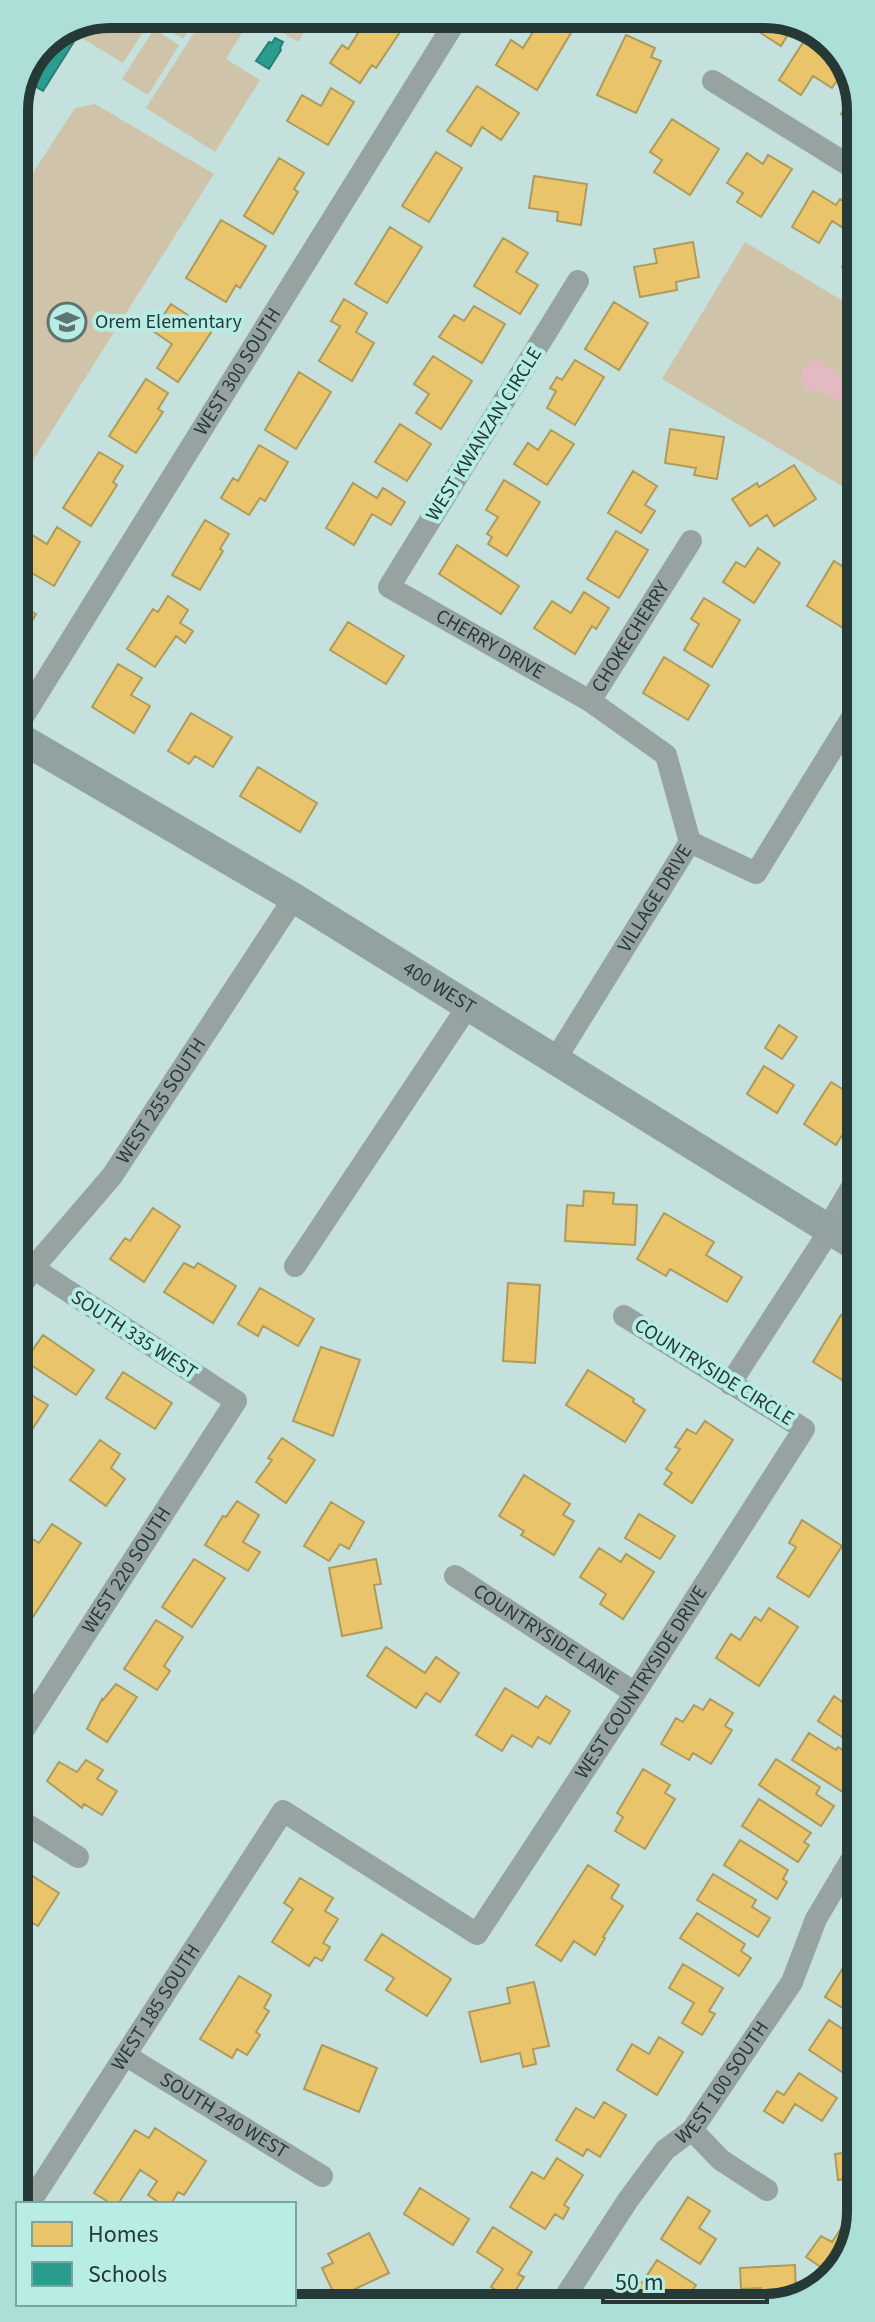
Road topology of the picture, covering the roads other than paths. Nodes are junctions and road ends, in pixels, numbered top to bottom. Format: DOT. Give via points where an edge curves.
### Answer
graph roads {
  1 [pos="451,28"];
  2 [pos="713,81"];
  3 [pos="847,164"];
  4 [pos="578,281"];
  5 [pos="691,541"];
  6 [pos="389,587"];
  7 [pos="590,701"];
  8 [pos="28,712"];
  9 [pos="847,725"];
  10 [pos="28,741"];
  11 [pos="690,842"];
  12 [pos="294,898"];
  13 [pos="468,1006"];
  14 [pos="555,1060"];
  15 [pos="847,1201"];
  16 [pos="830,1230"];
  17 [pos="847,1241"];
  18 [pos="295,1266"];
  19 [pos="33,1268"];
  20 [pos="28,1276"];
  21 [pos="624,1316"];
  22 [pos="730,1384"];
  23 [pos="236,1401"];
  24 [pos="804,1429"];
  25 [pos="455,1576"];
  26 [pos="635,1693"];
  27 [pos="28,1723"];
  28 [pos="283,1811"];
  29 [pos="28,1825"];
  30 [pos="78,1857"];
  31 [pos="847,1884"];
  32 [pos="125,2055"];
  33 [pos="692,2130"];
  34 [pos="322,2176"];
  35 [pos="767,2190"];
  36 [pos="30,2202"];
  37 [pos="567,2294"];
  1 -- 8 [label="street, WEST 300 SOUTH"];
  2 -- 3 [label="street"];
  4 -- 6 [label="street, WEST KWANZAN CIRCLE"];
  5 -- 7 [label="street, CHOKECHERRY"];
  6 -- 7 [label="street, CHERRY DRIVE"];
  7 -- 11 [label="street, CHOKECHERRY" via="666,755"];
  9 -- 11 [label="street, VILLAGE DRIVE" via="756,873"];
  10 -- 12 [label="main road, 400 WEST"];
  11 -- 14 [label="street, VILLAGE DRIVE"];
  12 -- 13 [label="main road, 400 WEST"];
  12 -- 19 [label="street, WEST 255 SOUTH" via="112,1176"];
  13 -- 14 [label="main road, 400 WEST"];
  13 -- 18 [label="street"];
  14 -- 16 [label="main road, 400 WEST"];
  15 -- 16 [label="street"];
  16 -- 17 [label="main road, 400 WEST"];
  16 -- 22 [label="street"];
  19 -- 20 [label="street, WEST 255 SOUTH"];
  19 -- 23 [label="street, SOUTH 335 WEST"];
  21 -- 22 [label="street, COUNTRYSIDE CIRCLE"];
  22 -- 24 [label="street, COUNTRYSIDE CIRCLE"];
  23 -- 27 [label="street, WEST 220 SOUTH"];
  24 -- 26 [label="street, WEST COUNTRYSIDE DRIVE"];
  25 -- 26 [label="street, COUNTRYSIDE LANE"];
  26 -- 28 [label="street, WEST COUNTRYSIDE DRIVE" via="477,1934"];
  28 -- 32 [label="street, WEST 185 SOUTH"];
  29 -- 30 [label="street"];
  31 -- 33 [label="street, WEST 100 SOUTH" via="816,1919 792,1982"];
  32 -- 34 [label="street, SOUTH 240 WEST"];
  32 -- 36 [label="street, WEST 185 SOUTH"];
  33 -- 35 [label="street" via="721,2160"];
  33 -- 37 [label="street, WEST 100 SOUTH" via="665,2150"];
}
